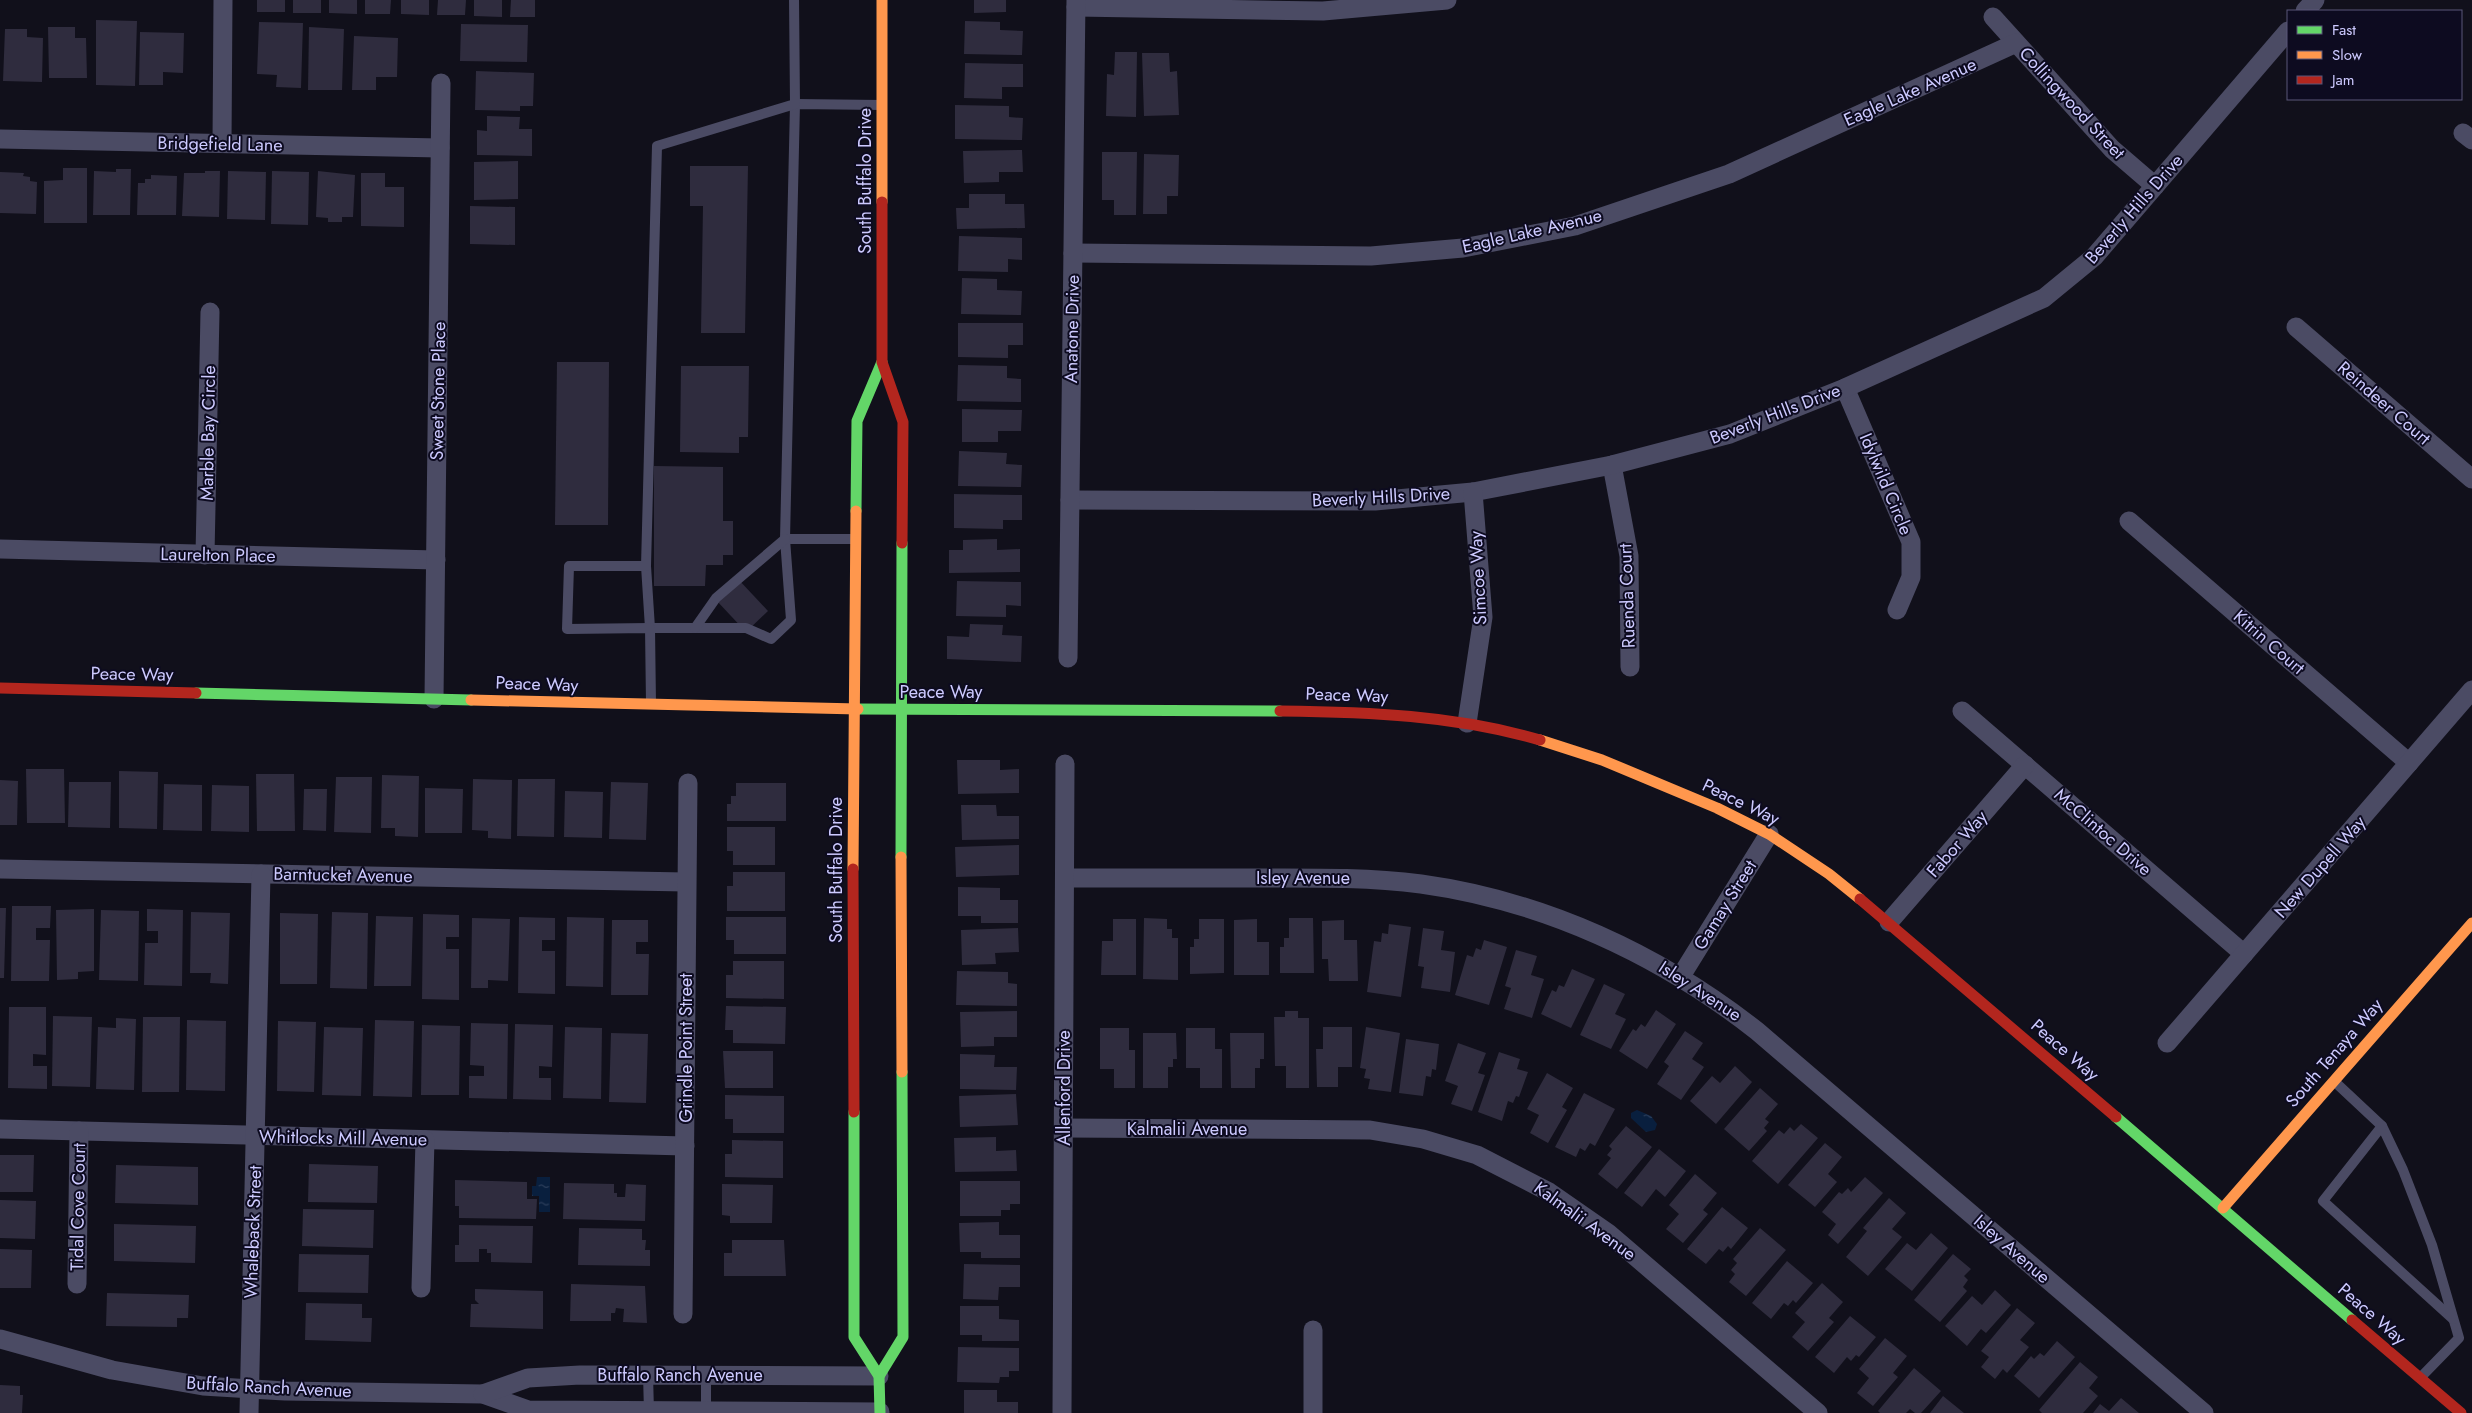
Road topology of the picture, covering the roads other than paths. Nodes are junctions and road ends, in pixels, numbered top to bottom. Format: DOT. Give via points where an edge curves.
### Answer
graph roads {
  1 [pos="223,0"];
  2 [pos="794,0"];
  3 [pos="882,0"];
  4 [pos="1448,0"];
  5 [pos="2315,0"];
  6 [pos="1076,3"];
  7 [pos="2306,10"];
  8 [pos="1993,17"];
  9 [pos="2287,32"];
  10 [pos="2016,43"];
  11 [pos="441,83"];
  12 [pos="795,104"];
  13 [pos="882,105"];
  14 [pos="0,139"];
  15 [pos="222,144"];
  16 [pos="440,148"];
  17 [pos="2155,186"];
  18 [pos="1073,253"];
  19 [pos="210,312"];
  20 [pos="2296,327"];
  21 [pos="882,362"];
  22 [pos="1845,388"];
  23 [pos="1612,465"];
  24 [pos="2472,479"];
  25 [pos="1473,492"];
  26 [pos="1070,500"];
  27 [pos="2129,521"];
  28 [pos="785,539"];
  29 [pos="857,540"];
  30 [pos="0,549"];
  31 [pos="205,555"];
  32 [pos="436,560"];
  33 [pos="646,566"];
  34 [pos="1897,610"];
  35 [pos="650,628"];
  36 [pos="695,628"];
  37 [pos="1068,658"];
  38 [pos="1630,668"];
  39 [pos="0,688"];
  40 [pos="2472,690"];
  41 [pos="434,699"];
  42 [pos="650,705"];
  43 [pos="853,709"];
  44 [pos="901,710"];
  45 [pos="1962,711"];
  46 [pos="1467,723"];
  47 [pos="2409,763"];
  48 [pos="1066,764"];
  49 [pos="2025,765"];
  50 [pos="688,783"];
  51 [pos="1769,834"];
  52 [pos="0,868"];
  53 [pos="261,874"];
  54 [pos="1065,878"];
  55 [pos="686,882"];
  56 [pos="1890,922"];
  57 [pos="2472,923"];
  58 [pos="2244,954"];
  59 [pos="1681,976"];
  60 [pos="2167,1043"];
  61 [pos="2334,1080"];
  62 [pos="2382,1126"];
  63 [pos="1064,1128"];
  64 [pos="0,1129"];
  65 [pos="79,1131"];
  66 [pos="255,1136"];
  67 [pos="426,1140"];
  68 [pos="686,1146"];
  69 [pos="2223,1208"];
  70 [pos="77,1284"];
  71 [pos="421,1288"];
  72 [pos="683,1314"];
  73 [pos="2454,1320"];
  74 [pos="1313,1330"];
  75 [pos="0,1339"];
  76 [pos="648,1374"];
  77 [pos="706,1374"];
  78 [pos="879,1376"];
  79 [pos="2420,1378"];
  80 [pos="248,1389"];
  81 [pos="483,1394"];
  82 [pos="247,1412"];
  83 [pos="649,1412"];
  84 [pos="706,1412"];
  85 [pos="880,1413"];
  86 [pos="1062,1413"];
  87 [pos="1313,1413"];
  88 [pos="1818,1413"];
  89 [pos="2204,1413"];
  90 [pos="2460,1413"];
  1 -- 15 [label="street"];
  2 -- 12 [label="lane"];
  3 -- 13 [label="main road, South Buffalo Drive"];
  4 -- 6 [label="street" via="1322,11"];
  5 -- 7 [label="street"];
  6 -- 18 [label="street, Anatone Drive"];
  8 -- 10 [label="street, Collingwood Street"];
  9 -- 17 [label="street, Beverly Hills Drive"];
  10 -- 17 [label="street, Collingwood Street" via="2112,149"];
  10 -- 18 [label="street, Eagle Lake Avenue" via="1729,174 1575,226 1463,248 1371,256"];
  11 -- 16 [label="street, Sweet Stone Place"];
  12 -- 13 [label="lane"];
  12 -- 28 [label="lane"];
  12 -- 33 [label="lane" via="657,146"];
  13 -- 21 [label="main road, South Buffalo Drive"];
  14 -- 15 [label="street, Bridgefield Lane"];
  15 -- 16 [label="street, Bridgefield Lane"];
  16 -- 32 [label="street, Sweet Stone Place"];
  17 -- 22 [label="street, Beverly Hills Drive" via="2094,257 2044,298"];
  18 -- 26 [label="street, Anatone Drive"];
  19 -- 31 [label="street, Marble Bay Circle"];
  20 -- 24 [label="street, Reindeer Court"];
  21 -- 29 [label="main road, South Buffalo Drive" via="857,421"];
  21 -- 44 [label="main road, South Buffalo Drive" via="904,422"];
  22 -- 23 [label="street, Beverly Hills Drive" via="1730,434"];
  22 -- 34 [label="street, Idylwild Circle" via="1911,542 1911,577"];
  23 -- 25 [label="street, Beverly Hills Drive"];
  23 -- 38 [label="street, Ruenda Court" via="1629,556"];
  25 -- 26 [label="street, Beverly Hills Drive" via="1375,501"];
  25 -- 46 [label="street, Simcoe Way" via="1483,617"];
  26 -- 37 [label="street, Anatone Drive"];
  27 -- 47 [label="street, Kitrin Court"];
  28 -- 29 [label="lane"];
  28 -- 36 [label="lane" via="716,598"];
  28 -- 36 [label="lane" via="790,620 771,639 746,628"];
  29 -- 43 [label="main road, South Buffalo Drive"];
  30 -- 31 [label="street, Laurelton Place"];
  31 -- 32 [label="street, Laurelton Place"];
  32 -- 41 [label="street, Sweet Stone Place"];
  33 -- 35 [label="lane"];
  33 -- 35 [label="lane" via="569,566 568,629"];
  35 -- 36 [label="lane"];
  35 -- 42 [label="lane"];
  39 -- 41 [label="main road, Peace Way"];
  40 -- 47 [label="street, New Dupell Way"];
  41 -- 42 [label="main road, Peace Way"];
  42 -- 43 [label="main road, Peace Way"];
  43 -- 44 [label="main road, Peace Way"];
  43 -- 78 [label="main road, South Buffalo Drive" via="854,1337"];
  44 -- 46 [label="main road, Peace Way" via="1366,712"];
  44 -- 78 [label="main road, South Buffalo Drive" via="904,1336"];
  45 -- 49 [label="street, McClintoc Drive"];
  46 -- 51 [label="main road, Peace Way" via="1602,760 1717,808"];
  47 -- 58 [label="street, New Dupell Way"];
  48 -- 54 [label="street, Allenford Drive"];
  49 -- 56 [label="street, Fabor Way"];
  49 -- 58 [label="street, McClintoc Drive"];
  50 -- 55 [label="street, Grindle Point Street"];
  51 -- 56 [label="main road, Peace Way" via="1829,874"];
  51 -- 59 [label="street, Gamay Street"];
  52 -- 53 [label="street, Barntucket Avenue"];
  53 -- 55 [label="street, Barntucket Avenue"];
  53 -- 66 [label="street, Whaleback Street"];
  54 -- 59 [label="street, Isley Avenue" via="1353,878 1430,886 1493,899 1559,919 1627,947"];
  54 -- 63 [label="street, Allenford Drive"];
  55 -- 68 [label="street, Grindle Point Street"];
  56 -- 69 [label="main road, Peace Way"];
  57 -- 61 [label="main road, South Tenaya Way"];
  58 -- 60 [label="street, New Dupell Way"];
  59 -- 89 [label="street, Isley Avenue" via="1757,1031"];
  61 -- 62 [label="lane"];
  61 -- 69 [label="main road, South Tenaya Way"];
  62 -- 73 [label="lane" via="2432,1245"];
  62 -- 73 [label="lane" via="2323,1200"];
  63 -- 86 [label="street, Allenford Drive"];
  63 -- 88 [label="street, Kalmalii Avenue" via="1370,1130 1423,1139 1477,1155 1524,1177 1584,1216"];
  64 -- 65 [label="street, Whitlocks Mill Avenue"];
  65 -- 66 [label="street, Whitlocks Mill Avenue"];
  65 -- 70 [label="street, Tidal Cove Court"];
  66 -- 67 [label="street, Whitlocks Mill Avenue"];
  66 -- 80 [label="street, Whaleback Street"];
  67 -- 68 [label="street, Whitlocks Mill Avenue"];
  67 -- 71 [label="street"];
  68 -- 72 [label="street, Grindle Point Street"];
  69 -- 79 [label="main road, Peace Way"];
  73 -- 79 [label="lane" via="2459,1338"];
  74 -- 87 [label="street"];
  75 -- 80 [label="street, Buffalo Ranch Avenue" via="112,1370 203,1386"];
  76 -- 77 [label="street, Buffalo Ranch Avenue"];
  76 -- 81 [label="street, Buffalo Ranch Avenue" via="528,1378"];
  76 -- 83 [label="lane"];
  77 -- 78 [label="street, Buffalo Ranch Avenue"];
  77 -- 84 [label="lane"];
  78 -- 85 [label="main road"];
  79 -- 90 [label="main road, Peace Way"];
  80 -- 81 [label="street, Buffalo Ranch Avenue"];
  80 -- 82 [label="street, Whaleback Street"];
  81 -- 83 [label="street, Buffalo Ranch Avenue" via="528,1410"];
  83 -- 84 [label="street, Buffalo Ranch Avenue"];
  84 -- 85 [label="street, Buffalo Ranch Avenue"];
}
